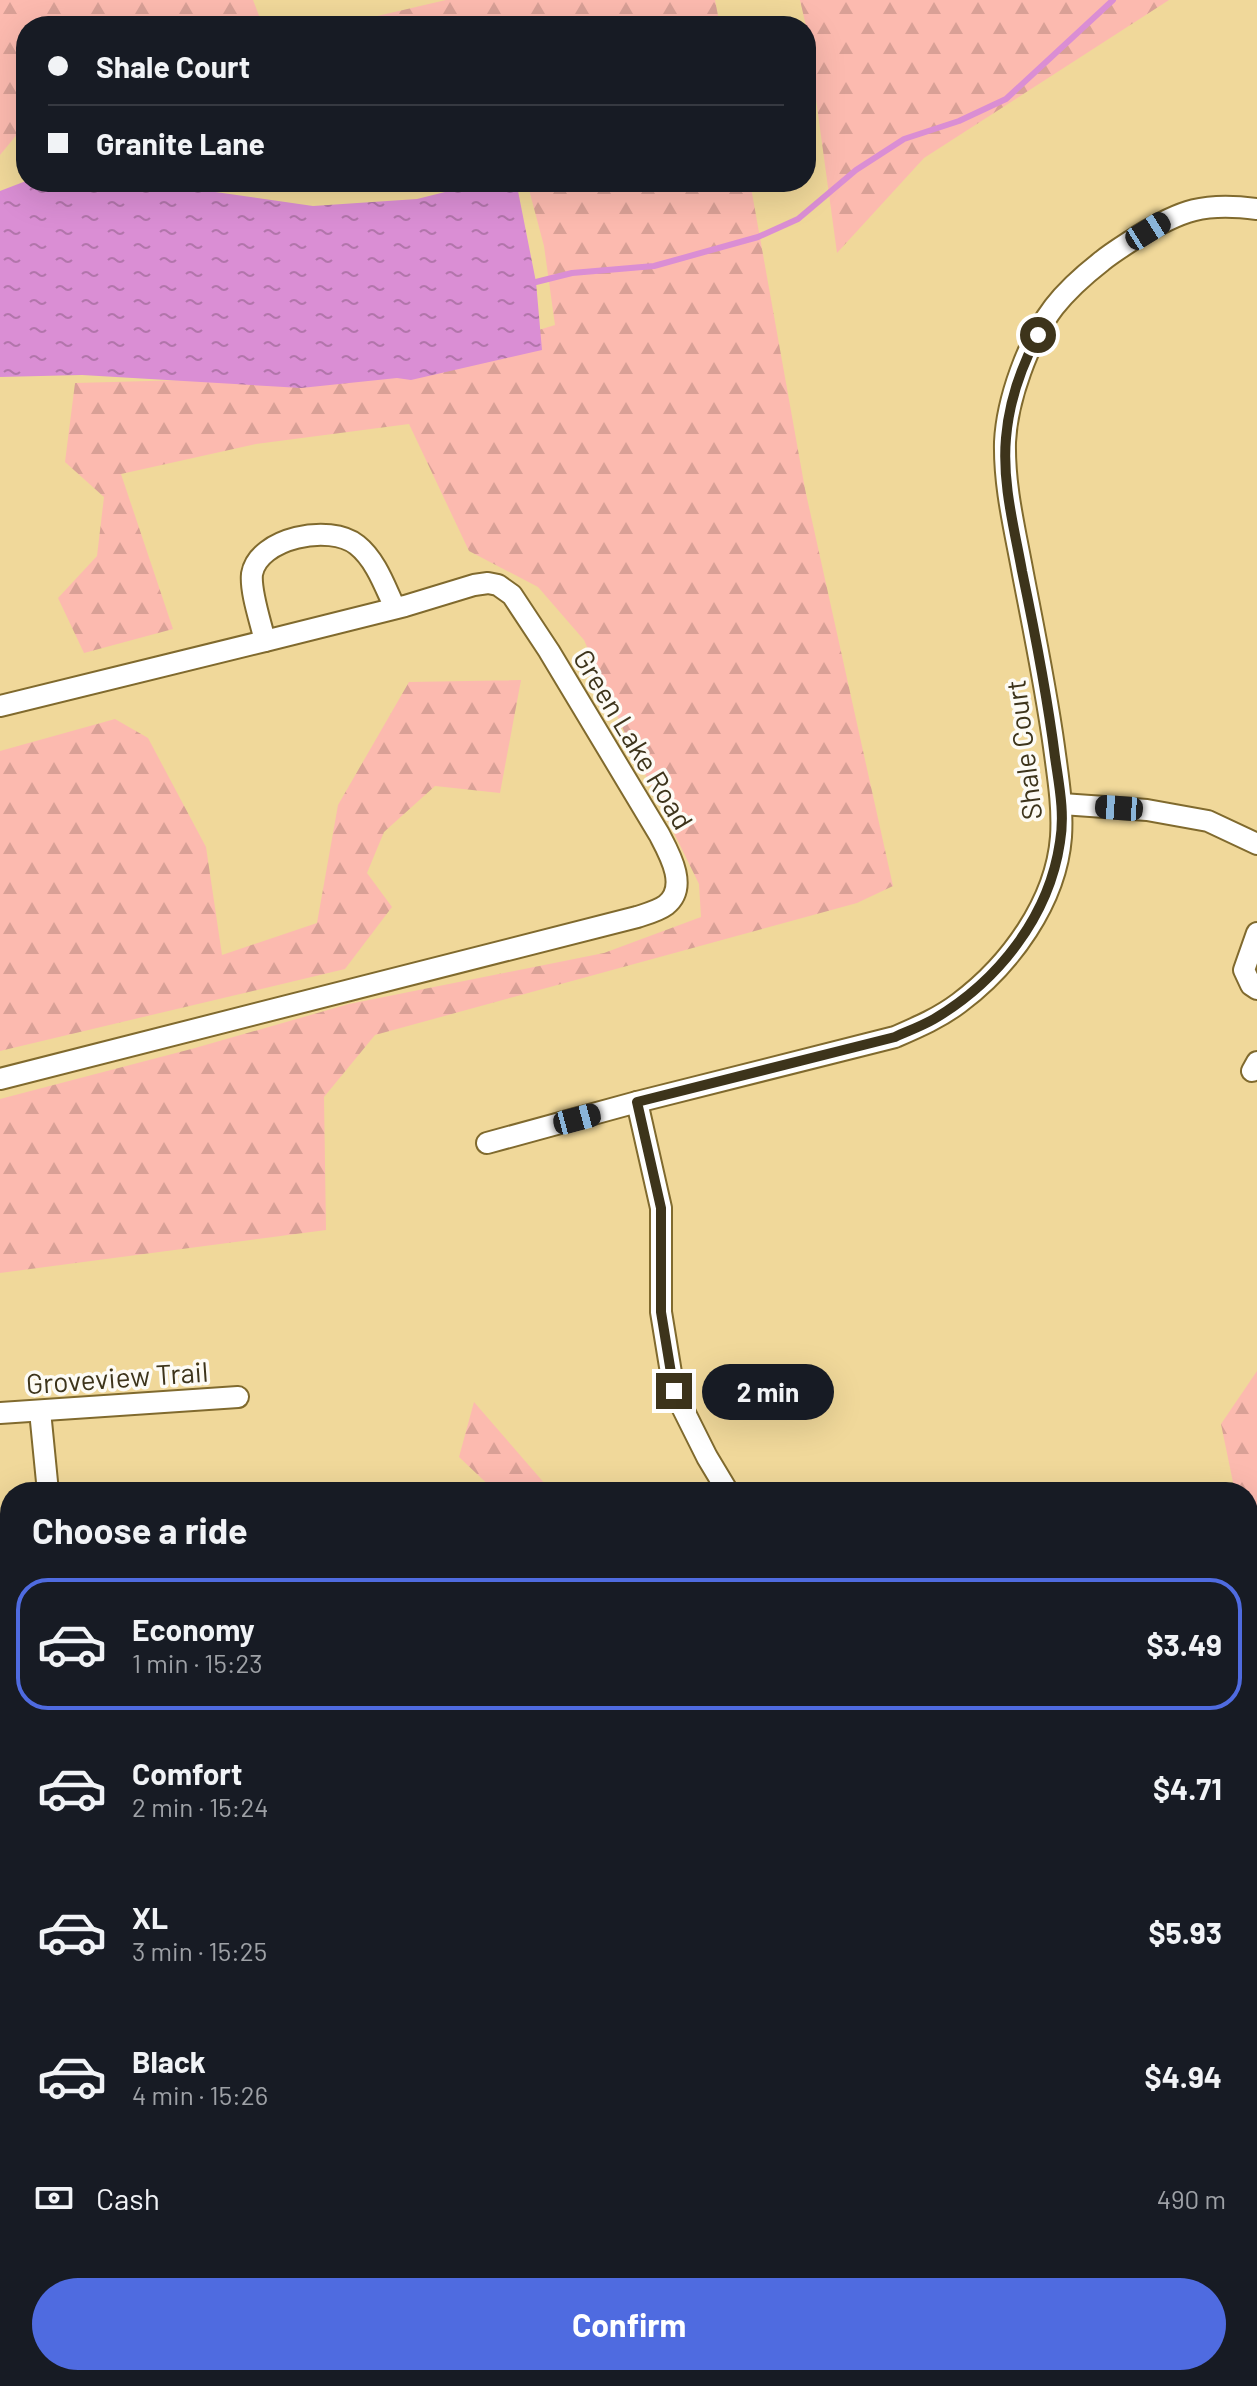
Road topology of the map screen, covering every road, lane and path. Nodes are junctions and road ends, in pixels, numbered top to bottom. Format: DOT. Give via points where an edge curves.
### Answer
graph roads {
  1 [pos="1257,209"];
  2 [pos="395,608"];
  3 [pos="265,641"];
  4 [pos="0,706"];
  5 [pos="1062,804"];
  6 [pos="1257,844"];
  7 [pos="1257,933"];
  8 [pos="1257,989"];
  9 [pos="0,1079"];
  10 [pos="637,1102"];
  11 [pos="487,1143"];
  12 [pos="238,1397"];
  13 [pos="40,1411"];
  14 [pos="0,1413"];
  15 [pos="47,1482"];
  16 [pos="722,1482"];
  1 -- 5 [label="street, Shale Court" via="1198,208 1168,218 1107,256 1052,309 1022,366 1005,440 1006,485"];
  2 -- 3 [label="street, Green Lake Road"];
  2 -- 3 [label="street" via="377,570 357,545 336,536 306,534 256,561 252,578"];
  2 -- 9 [label="street, Green Lake Road" via="488,583 512,595 659,834 675,869 677,888 667,904 622,921"];
  3 -- 4 [label="street, Green Lake Road"];
  5 -- 6 [label="street" via="1208,821"];
  5 -- 10 [label="street, Shale Court" via="1061,840 1041,905 1019,943 960,1002 895,1037"];
  7 -- 8 [label="street" via="1244,970"];
  10 -- 11 [label="street, Shale Court"];
  10 -- 16 [label="street" via="661,1208 661,1312 674,1391"];
  12 -- 13 [label="street, Groveview Trail"];
  13 -- 14 [label="street, Groveview Trail"];
  13 -- 15 [label="street"];
}
